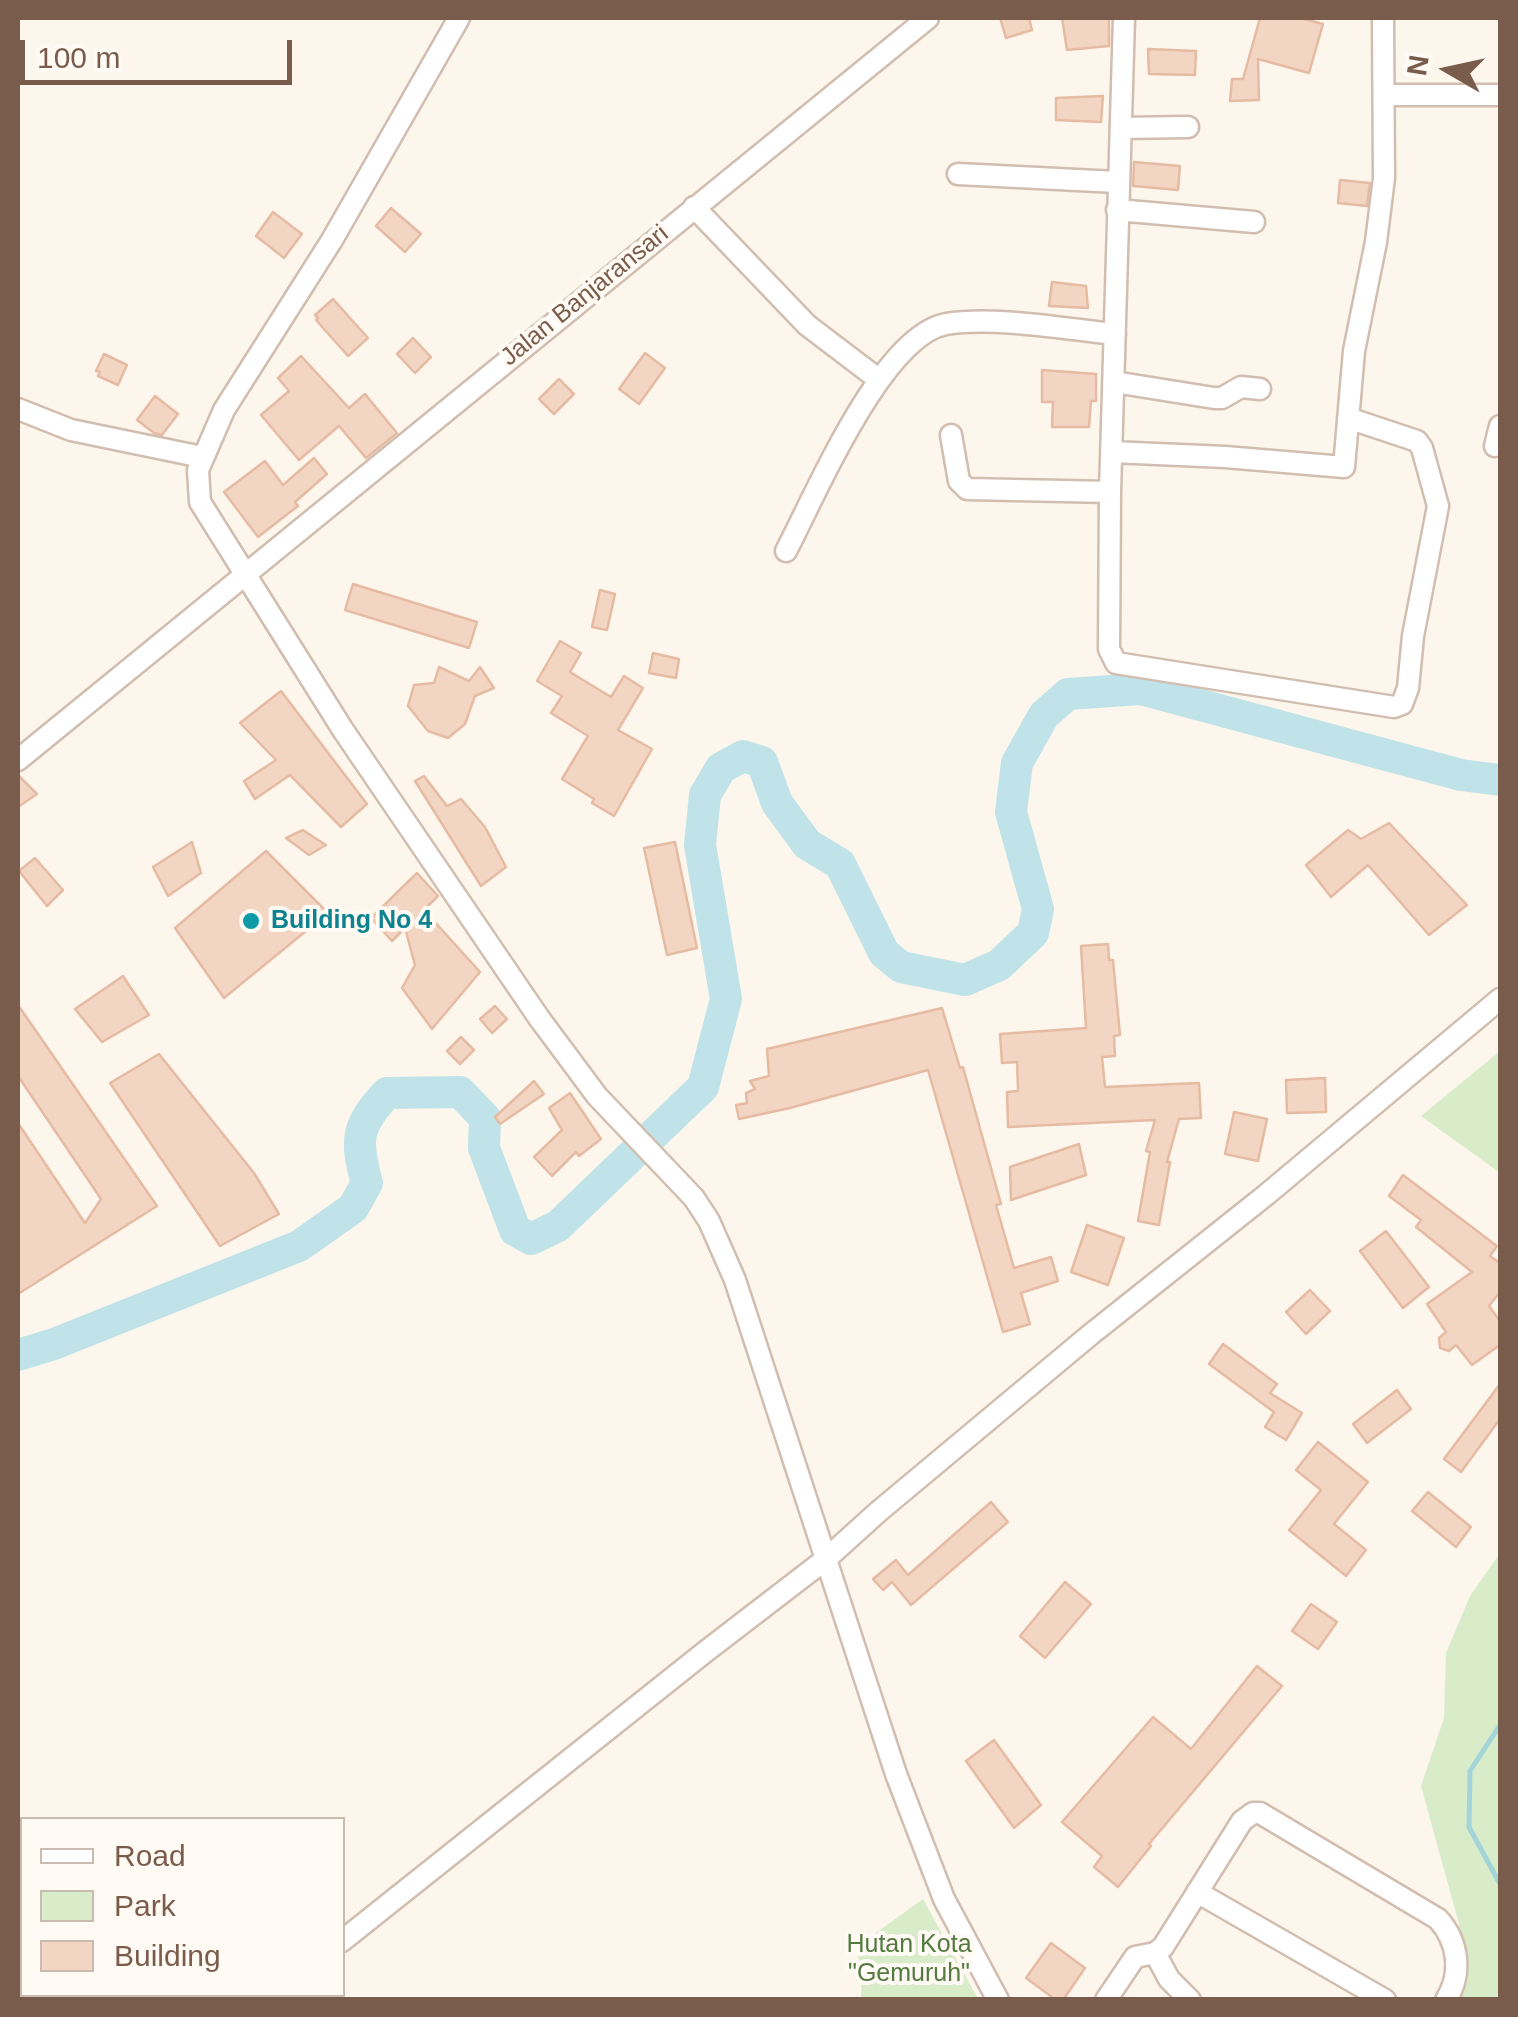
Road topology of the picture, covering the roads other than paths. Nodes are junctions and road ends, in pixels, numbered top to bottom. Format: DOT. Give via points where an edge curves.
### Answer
graph roads {
  1 [pos="459,18"];
  2 [pos="928,18"];
  3 [pos="1124,18"];
  4 [pos="1383,18"];
  5 [pos="1384,95"];
  6 [pos="1500,95"];
  7 [pos="1188,127"];
  8 [pos="1121,128"];
  9 [pos="958,174"];
  10 [pos="1117,182"];
  11 [pos="694,207"];
  12 [pos="1117,210"];
  13 [pos="1254,222"];
  14 [pos="1114,334"];
  15 [pos="878,379"];
  16 [pos="1114,382"];
  17 [pos="1260,388"];
  18 [pos="18,409"];
  19 [pos="1348,418"];
  20 [pos="951,435"];
  21 [pos="1112,452"];
  22 [pos="202,457"];
  23 [pos="1110,492"];
  24 [pos="786,550"];
  25 [pos="242,574"];
  26 [pos="18,760"];
  27 [pos="1500,999"];
  28 [pos="826,1559"];
  29 [pos="1198,1892"];
  30 [pos="345,1939"];
  31 [pos="1155,1952"];
  32 [pos="998,2000"];
  33 [pos="1106,2000"];
  34 [pos="1190,2000"];
  35 [pos="1384,2000"];
  36 [pos="1446,2000"];
  1 -- 22 [label="street"];
  2 -- 11 [label="street, Jalan Banjaransari"];
  3 -- 8 [label="street"];
  4 -- 5 [label="street"];
  5 -- 6 [label="street"];
  5 -- 19 [label="street" via="1380,215"];
  7 -- 8 [label="street"];
  8 -- 10 [label="street"];
  9 -- 10 [label="street"];
  10 -- 12 [label="street"];
  11 -- 15 [label="street" via="807,325"];
  11 -- 25 [label="street, Jalan Banjaransari"];
  12 -- 13 [label="street"];
  12 -- 14 [label="street"];
  14 -- 15 [label="street" via="947,324 914,340"];
  14 -- 16 [label="street"];
  15 -- 24 [label="street"];
  16 -- 17 [label="street" via="1214,398 1241,387"];
  16 -- 21 [label="street"];
  18 -- 22 [label="street" via="71,430"];
  19 -- 21 [label="street" via="1344,467"];
  19 -- 23 [label="street" via="1417,441 1438,497 1407,697 1394,707 1116,663 1109,649"];
  20 -- 23 [label="street" via="958,480 967,489"];
  21 -- 23 [label="street"];
  22 -- 25 [label="street" via="200,502"];
  25 -- 26 [label="street, Jalan Banjaransari"];
  25 -- 28 [label="street" via="539,1018 597,1096 694,1198 724,1251"];
  27 -- 28 [label="street"];
  28 -- 30 [label="street"];
  28 -- 32 [label="street" via="944,1899"];
  29 -- 31 [label="street"];
  29 -- 35 [label="street"];
  29 -- 36 [label="street" via="1242,1821 1266,1814 1438,1919 1456,1952 1455,1983"];
  31 -- 33 [label="street" via="1131,1961"];
  31 -- 34 [label="street"];
}
